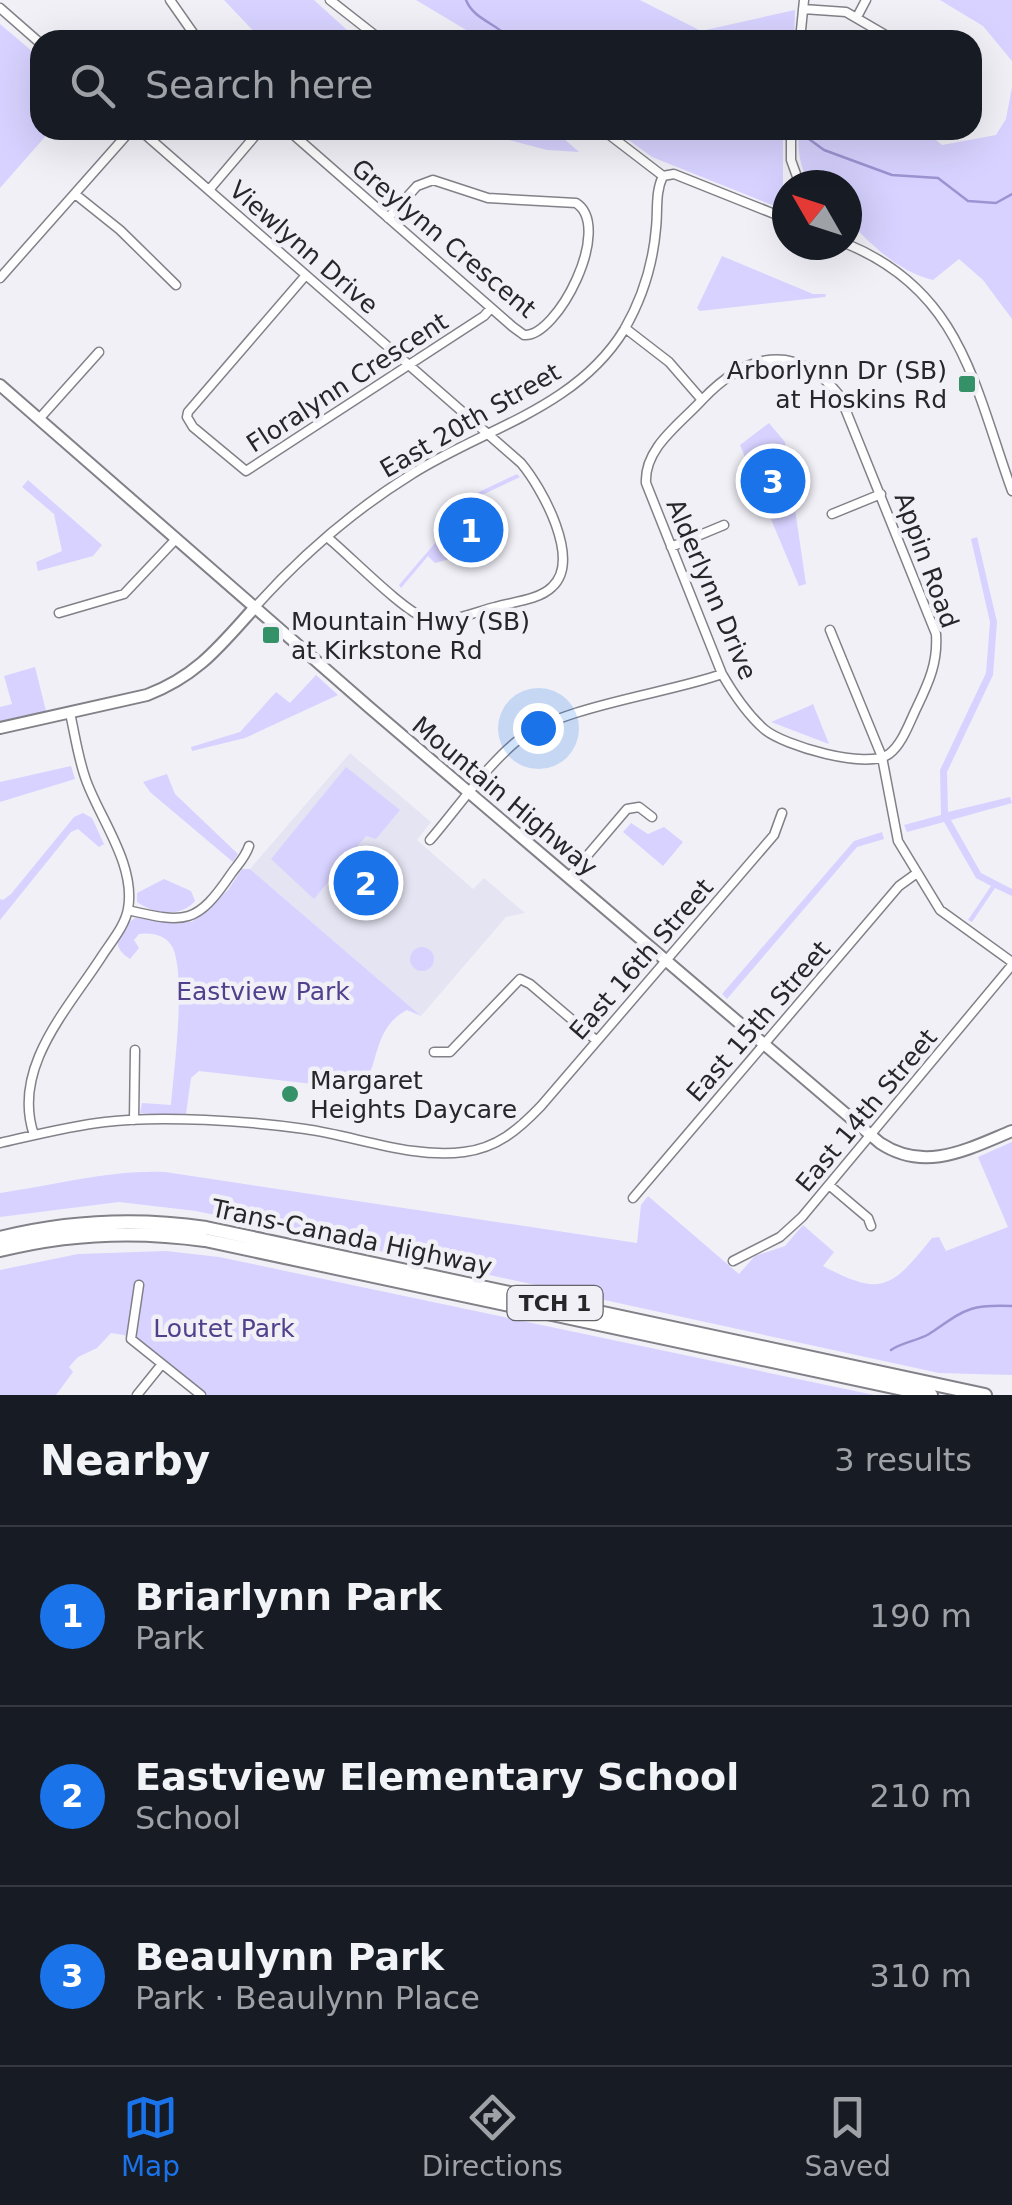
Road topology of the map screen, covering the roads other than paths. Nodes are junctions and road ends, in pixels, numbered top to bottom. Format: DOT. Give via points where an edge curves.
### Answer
graph roads {
  1 [pos="170,0"];
  2 [pos="330,0"];
  3 [pos="866,0"];
  4 [pos="803,5"];
  5 [pos="0,8"];
  6 [pos="857,16"];
  7 [pos="191,30"];
  8 [pos="368,30"];
  9 [pos="801,30"];
  10 [pos="879,30"];
  11 [pos="30,34"];
  12 [pos="122,140"];
  13 [pos="152,140"];
  14 [pos="252,140"];
  15 [pos="299,140"];
  16 [pos="616,140"];
  17 [pos="790,140"];
  18 [pos="795,170"];
  19 [pos="663,176"];
  20 [pos="209,190"];
  21 [pos="76,194"];
  22 [pos="772,213"];
  23 [pos="388,218"];
  24 [pos="862,252"];
  25 [pos="306,275"];
  26 [pos="0,278"];
  27 [pos="176,285"];
  28 [pos="491,308"];
  29 [pos="625,328"];
  30 [pos="99,352"];
  31 [pos="409,364"];
  32 [pos="0,385"];
  33 [pos="702,400"];
  34 [pos="39,419"];
  35 [pos="486,434"];
  36 [pos="1008,465"];
  37 [pos="1012,490"];
  38 [pos="881,494"];
  39 [pos="832,514"];
  40 [pos="724,525"];
  41 [pos="327,536"];
  42 [pos="176,539"];
  43 [pos="671,547"];
  44 [pos="255,606"];
  45 [pos="59,613"];
  46 [pos="830,630"];
  47 [pos="722,674"];
  48 [pos="70,713"];
  49 [pos="0,728"];
  50 [pos="882,758"];
  51 [pos="471,793"];
  52 [pos="782,813"];
  53 [pos="652,818"];
  54 [pos="430,840"];
  55 [pos="248,846"];
  56 [pos="917,873"];
  57 [pos="568,877"];
  58 [pos="128,910"];
  59 [pos="666,960"];
  60 [pos="1012,963"];
  61 [pos="597,1041"];
  62 [pos="763,1044"];
  63 [pos="135,1050"];
  64 [pos="434,1052"];
  65 [pos="134,1120"];
  66 [pos="1012,1131"];
  67 [pos="34,1135"];
  68 [pos="870,1136"];
  69 [pos="0,1143"];
  70 [pos="830,1185"];
  71 [pos="632,1198"];
  72 [pos="871,1226"];
  73 [pos="0,1238"];
  74 [pos="0,1250"];
  75 [pos="734,1261"];
  76 [pos="139,1285"];
  77 [pos="162,1364"];
  78 [pos="818,1370"];
  79 [pos="137,1395"];
  80 [pos="201,1395"];
  81 [pos="888,1395"];
  82 [pos="931,1395"];
  83 [pos="986,1395"];
  1 -- 7 [label="street"];
  2 -- 8 [label="street"];
  3 -- 6 [label="street"];
  4 -- 6 [label="street"];
  4 -- 9 [label="street"];
  5 -- 11 [label="street"];
  6 -- 10 [label="street"];
  12 -- 21 [label="street"];
  13 -- 20 [label="street, Viewlynn Drive"];
  14 -- 20 [label="street"];
  15 -- 23 [label="street, Greylynn Crescent"];
  16 -- 19 [label="street"];
  17 -- 18 [label="street"];
  19 -- 22 [label="street" via="674,174"];
  19 -- 29 [label="street, East 20th Street" via="651,263"];
  20 -- 25 [label="street, Viewlynn Drive"];
  21 -- 26 [label="street"];
  21 -- 27 [label="street"];
  23 -- 28 [label="street, Greylynn Crescent"];
  23 -- 28 [label="street, Greylynn Crescent" via="417,186 433,180 488,198 583,208 591,227 578,274 538,332 519,332"];
  24 -- 36 [label="street" via="899,272 944,319"];
  25 -- 31 [label="street, Viewlynn Drive"];
  25 -- 31 [label="street, Floralynn Crescent" via="188,412 193,427 230,460 250,469"];
  28 -- 31 [label="street, Floralynn Crescent"];
  29 -- 33 [label="street" via="669,362"];
  29 -- 35 [label="street, East 20th Street" via="566,393"];
  30 -- 34 [label="street"];
  31 -- 35 [label="street, Viewlynn Drive"];
  32 -- 34 [label="main road, Mountain Highway"];
  33 -- 38 [label="street, Appin Road" via="732,372 756,362 809,368 840,396"];
  33 -- 43 [label="street, Alderlynn Drive" via="652,454 646,471"];
  34 -- 42 [label="main road, Mountain Highway"];
  35 -- 41 [label="street, East 20th Street" via="414,472"];
  35 -- 41 [label="street, Viewlynn Drive" via="521,463 541,493 565,554 552,588 428,620"];
  36 -- 37 [label="street"];
  38 -- 39 [label="street"];
  38 -- 50 [label="street, Appin Road" via="937,643 936,664 919,702 894,750"];
  40 -- 43 [label="street"];
  41 -- 44 [label="street, East 20th Street"];
  42 -- 44 [label="main road, Mountain Highway"];
  42 -- 45 [label="street" via="124,594"];
  43 -- 47 [label="street, Alderlynn Drive"];
  44 -- 48 [label="main road" via="184,679"];
  44 -- 51 [label="main road, Mountain Highway"];
  46 -- 50 [label="street"];
  47 -- 50 [label="street, Alderlynn Drive" via="768,732 838,756"];
  47 -- 51 [label="street" via="546,723 517,741"];
  48 -- 49 [label="main road"];
  48 -- 58 [label="street" via="85,777 121,860"];
  50 -- 56 [label="street" via="895,832"];
  51 -- 54 [label="street"];
  51 -- 57 [label="main road, Mountain Highway"];
  52 -- 59 [label="street, East 16th Street" via="774,835"];
  53 -- 57 [label="street" via="639,807 627,809"];
  55 -- 58 [label="street" via="224,889 200,912 178,920"];
  56 -- 60 [label="street" via="948,918"];
  56 -- 62 [label="street, East 15th Street"];
  57 -- 59 [label="main road, Mountain Highway"];
  58 -- 67 [label="street" via="40,1052 29,1087"];
  59 -- 61 [label="street, East 16th Street"];
  59 -- 62 [label="main road, Mountain Highway"];
  60 -- 68 [label="street, East 14th Street"];
  61 -- 64 [label="street" via="520,979 450,1052"];
  61 -- 65 [label="street, East 16th Street" via="522,1126 492,1146 451,1154 293,1128"];
  62 -- 68 [label="main road, Mountain Highway"];
  62 -- 71 [label="street, East 15th Street"];
  63 -- 65 [label="street"];
  65 -- 67 [label="street"];
  66 -- 68 [label="main road, Mountain Highway" via="934,1159 897,1153"];
  67 -- 69 [label="street"];
  68 -- 70 [label="street, East 14th Street"];
  70 -- 72 [label="street"];
  70 -- 75 [label="street, East 14th Street" via="780,1237"];
  73 -- 83 [label="highway, Trans-Canada Highway / TCH 1" via="94,1222 206,1228"];
  74 -- 78 [label="highway, Trans-Canada Highway / TCH 1" via="95,1234 191,1238"];
  76 -- 77 [label="street" via="131,1340"];
  77 -- 79 [label="street"];
  77 -- 80 [label="street"];
  78 -- 81 [label="highway"];
  78 -- 82 [label="highway, Trans-Canada Highway / TCH 1"];
}
